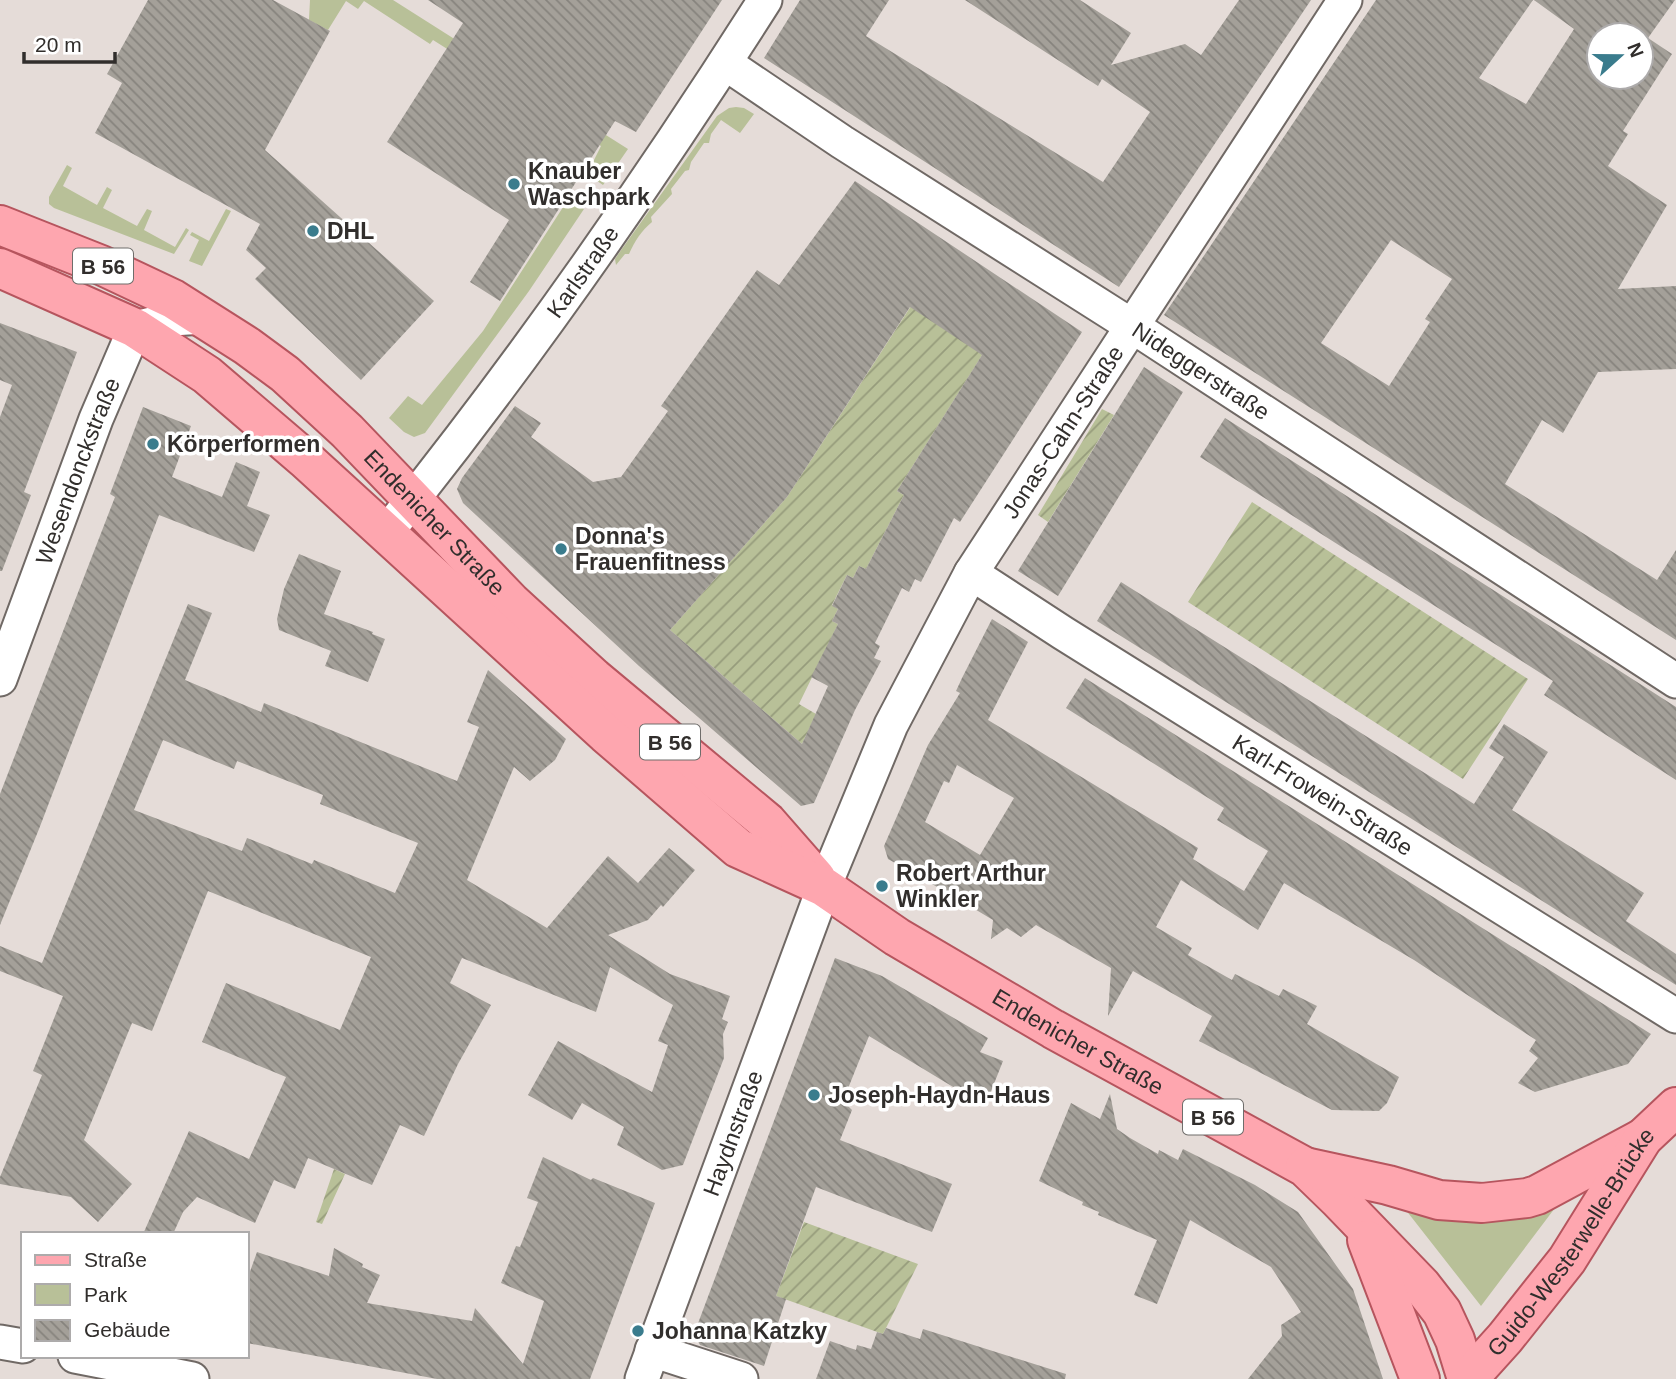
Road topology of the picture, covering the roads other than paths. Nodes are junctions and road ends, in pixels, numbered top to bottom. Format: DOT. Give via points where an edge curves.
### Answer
graph roads {
  1 [pos="765,0"];
  2 [pos="1345,0"];
  3 [pos="725,64"];
  4 [pos="0,225"];
  5 [pos="0,268"];
  6 [pos="203,317"];
  7 [pos="1132,326"];
  8 [pos="135,328"];
  9 [pos="413,499"];
  10 [pos="386,533"];
  11 [pos="971,573"];
  12 [pos="0,678"];
  13 [pos="1676,681"];
  14 [pos="824,887"];
  15 [pos="1676,1016"];
  16 [pos="1676,1107"];
  17 [pos="1643,1138"];
  18 [pos="1305,1167"];
  19 [pos="1361,1225"];
  20 [pos="0,1342"];
  21 [pos="21,1346"];
  22 [pos="85,1358"];
  23 [pos="647,1365"];
  24 [pos="192,1379"];
  25 [pos="741,1379"];
  26 [pos="1420,1379"];
  27 [pos="1467,1379"];
  1 -- 3 [label="street, Karlstraße"];
  2 -- 7 [label="street, Jonas-Cahn-Straße"];
  3 -- 7 [label="street, Nideggerstraße"];
  3 -- 9 [label="street, Karlstraße" via="593,261"];
  4 -- 6 [label="main road, Endenicher Straße / B 56" via="149,287"];
  5 -- 8 [label="main road, Endenicher Straße / B 56"];
  6 -- 8 [label="street"];
  6 -- 9 [label="main road, Endenicher Straße / B 56" via="285,374"];
  7 -- 11 [label="street, Jonas-Cahn-Straße"];
  7 -- 13 [label="street, Nideggerstraße"];
  8 -- 10 [label="main road, Endenicher Straße / B 56" via="207,375"];
  8 -- 12 [label="street, Wesendonckstraße" via="96,419"];
  9 -- 10 [label="street, Karlstraße"];
  9 -- 14 [label="main road, Endenicher Straße / B 56" via="502,592 594,678 767,822"];
  10 -- 14 [label="main road, Endenicher Straße / B 56" via="738,848"];
  11 -- 14 [label="street, Jonas-Cahn-Straße" via="891,724"];
  11 -- 15 [label="street, Karl-Frowein-Straße"];
  14 -- 18 [label="main road, Endenicher Straße / B 56" via="897,937 1052,1028"];
  14 -- 23 [label="street, Haydnstraße"];
  16 -- 17 [label="main road, Guido-Westerwelle-Brücke / B 56"];
  17 -- 18 [label="main road, B 56" via="1537,1195 1482,1203 1439,1200"];
  17 -- 27 [label="main road, Guido-Westerwelle-Brücke / B 56" via="1567,1260"];
  18 -- 19 [label="main road, Endenicher Straße / B 56"];
  19 -- 26 [label="main road, Endenicher Straße / B 56"];
  19 -- 27 [label="main road, Endenicher Straße / B 56" via="1442,1312"];
  20 -- 21 [label="street"];
  22 -- 24 [label="street"];
  23 -- 25 [label="street"];
}
